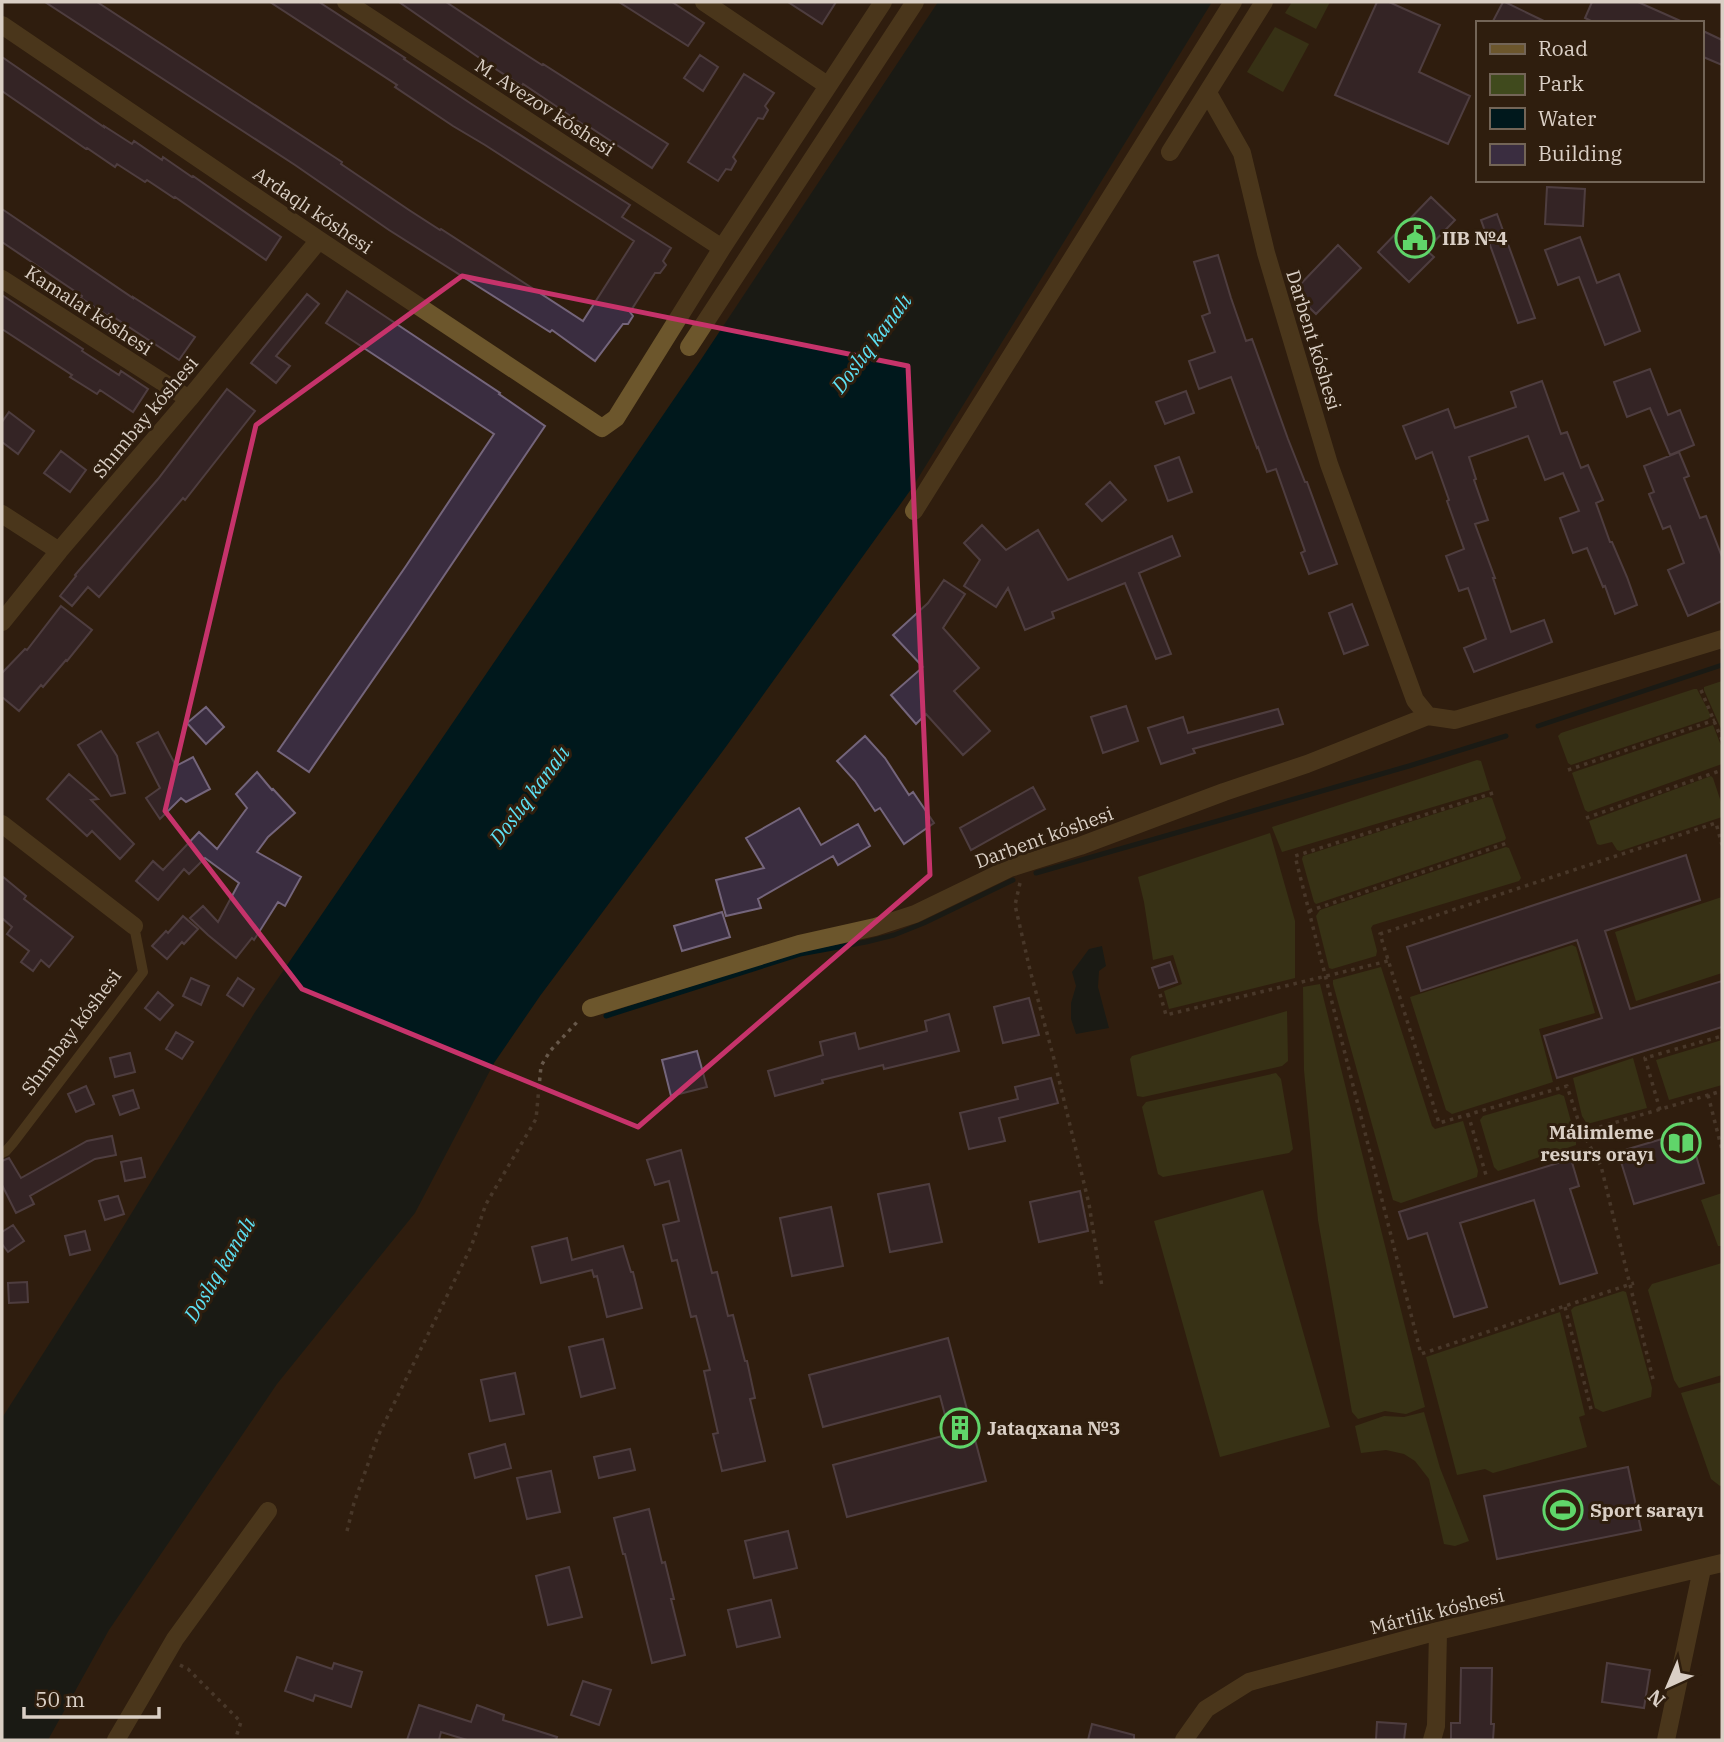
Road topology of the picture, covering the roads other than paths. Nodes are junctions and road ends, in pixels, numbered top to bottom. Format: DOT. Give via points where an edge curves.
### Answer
graph roads {
  1 [pos="346,2"];
  2 [pos="704,2"];
  3 [pos="883,2"];
  4 [pos="915,2"];
  5 [pos="1233,2"];
  6 [pos="1264,2"];
  7 [pos="2,24"];
  8 [pos="827,85"];
  9 [pos="1208,93"];
  10 [pos="1170,152"];
  11 [pos="319,240"];
  12 [pos="722,248"];
  13 [pos="2,279"];
  14 [pos="689,347"];
  15 [pos="189,399"];
  16 [pos="914,511"];
  17 [pos="2,514"];
  18 [pos="59,551"];
  19 [pos="2,622"];
  20 [pos="1722,639"];
  21 [pos="1428,716"];
  22 [pos="2,824"];
  23 [pos="134,926"];
  24 [pos="590,1007"];
  25 [pos="2,1153"];
  26 [pos="268,1511"];
  27 [pos="1722,1563"];
  28 [pos="1702,1569"];
  29 [pos="1438,1632"];
  30 [pos="117,1740"];
  31 [pos="1184,1740"];
  32 [pos="1432,1740"];
  33 [pos="1666,1740"];
  1 -- 12 [label="street, M. Avezov kóshesi"];
  2 -- 8 [label="street"];
  3 -- 8 [label="street"];
  4 -- 14 [label="street"];
  5 -- 16 [label="street"];
  6 -- 9 [label="street"];
  7 -- 11 [label="street, Ardaqlı kóshesi"];
  8 -- 12 [label="street"];
  9 -- 10 [label="street"];
  9 -- 21 [label="street, Darbent kóshesi" via="1242,153 1266,253 1329,464 1415,700"];
  11 -- 12 [label="street, Ardaqlı kóshesi" via="602,428 616,418"];
  11 -- 15 [label="street, Shımbay kóshesi"];
  13 -- 15 [label="street, Kamalat kóshesi"];
  15 -- 18 [label="street, Shımbay kóshesi"];
  17 -- 18 [label="street"];
  18 -- 19 [label="street, Shımbay kóshesi"];
  20 -- 21 [label="street, Darbent kóshesi" via="1455,720"];
  21 -- 24 [label="street, Darbent kóshesi" via="1307,764 1010,868 915,914"];
  22 -- 23 [label="street"];
  23 -- 25 [label="lane, Shımbay kóshesi" via="143,972"];
  26 -- 30 [label="street" via="175,1639"];
  27 -- 28 [label="street, Mártlik kóshesi"];
  28 -- 29 [label="street, Mártlik kóshesi"];
  28 -- 33 [label="street"];
  29 -- 31 [label="street, Mártlik kóshesi" via="1249,1682 1206,1709"];
  29 -- 32 [label="street"];
}
